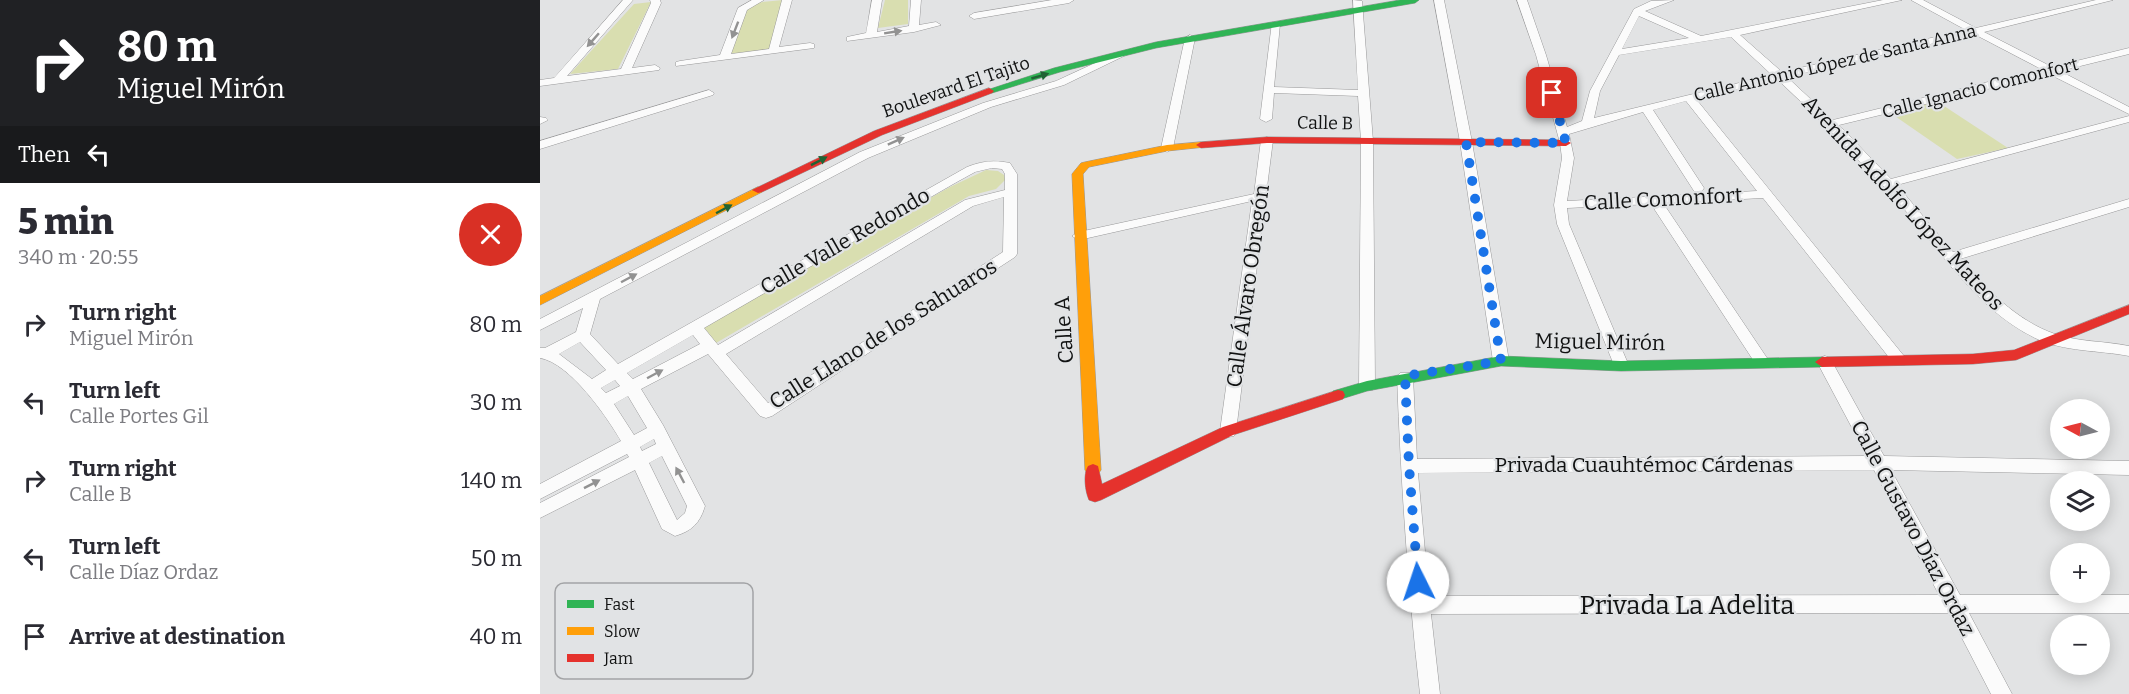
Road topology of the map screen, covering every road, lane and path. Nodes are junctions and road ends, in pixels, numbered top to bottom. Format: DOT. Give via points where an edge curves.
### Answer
graph roads {
  1 [pos="628,0"];
  2 [pos="655,0"];
  3 [pos="759,0"];
  4 [pos="788,0"];
  5 [pos="877,0"];
  6 [pos="916,0"];
  7 [pos="1002,0"];
  8 [pos="1069,0"];
  9 [pos="1415,0"];
  10 [pos="1439,0"];
  11 [pos="1522,0"];
  12 [pos="1669,0"];
  13 [pos="1897,0"];
  14 [pos="1916,0"];
  15 [pos="2108,0"];
  16 [pos="1046,2"];
  17 [pos="1359,4"];
  18 [pos="1001,11"];
  19 [pos="1637,11"];
  20 [pos="974,16"];
  21 [pos="1275,24"];
  22 [pos="936,25"];
  23 [pos="914,28"];
  24 [pos="1975,31"];
  25 [pos="1733,34"];
  26 [pos="871,36"];
  27 [pos="1190,38"];
  28 [pos="851,39"];
  29 [pos="1702,40"];
  30 [pos="810,46"];
  31 [pos="1129,50"];
  32 [pos="773,51"];
  33 [pos="2129,51"];
  34 [pos="1614,53"];
  35 [pos="724,58"];
  36 [pos="680,63"];
  37 [pos="655,68"];
  38 [pos="2052,71"];
  39 [pos="625,72"];
  40 [pos="1781,76"];
  41 [pos="557,81"];
  42 [pos="540,83"];
  43 [pos="1269,90"];
  44 [pos="709,93"];
  45 [pos="1364,93"];
  46 [pos="1689,97"];
  47 [pos="927,99"];
  48 [pos="907,107"];
  49 [pos="1646,108"];
  50 [pos="2129,111"];
  51 [pos="1266,119"];
  52 [pos="2129,119"];
  53 [pos="1587,123"];
  54 [pos="1831,124"];
  55 [pos="1565,137"];
  56 [pos="1267,140"];
  57 [pos="1367,141"];
  58 [pos="1466,142"];
  59 [pos="540,145"];
  60 [pos="1167,148"];
  61 [pos="999,164"];
  62 [pos="1085,165"];
  63 [pos="752,178"];
  64 [pos="1888,184"];
  65 [pos="766,187"];
  66 [pos="1698,188"];
  67 [pos="1012,192"];
  68 [pos="1765,194"];
  69 [pos="1260,196"];
  70 [pos="1655,200"];
  71 [pos="2129,203"];
  72 [pos="1560,205"];
  73 [pos="638,235"];
  74 [pos="1079,236"];
  75 [pos="1951,257"];
  76 [pos="594,297"];
  77 [pos="540,301"];
  78 [pos="2129,309"];
  79 [pos="540,325"];
  80 [pos="695,328"];
  81 [pos="582,335"];
  82 [pos="2052,340"];
  83 [pos="713,349"];
  84 [pos="2129,351"];
  85 [pos="544,353"];
  86 [pos="1501,361"];
  87 [pos="1899,361"];
  88 [pos="1762,362"];
  89 [pos="1825,362"];
  90 [pos="1621,366"];
  91 [pos="618,372"];
  92 [pos="1405,376"];
  93 [pos="1368,386"];
  94 [pos="591,387"];
  95 [pos="631,387"];
  96 [pos="603,402"];
  97 [pos="657,430"];
  98 [pos="1228,431"];
  99 [pos="630,444"];
  100 [pos="665,447"];
  101 [pos="638,460"];
  102 [pos="1879,463"];
  103 [pos="1409,466"];
  104 [pos="2129,468"];
  105 [pos="540,492"];
  106 [pos="1095,495"];
  107 [pos="540,511"];
  108 [pos="2129,604"];
  109 [pos="1419,605"];
  110 [pos="1954,605"];
  111 [pos="1430,694"];
  112 [pos="2002,694"];
  1 -- 41 [label="street, one-way"];
  2 -- 39 [label="street"];
  3 -- 35 [label="street, one-way" via="743,8"];
  4 -- 32 [label="street"];
  5 -- 26 [label="street"];
  6 -- 23 [label="street"];
  7 -- 18 [label="street"];
  8 -- 16 [label="street"];
  9 -- 17 [label="main road, Boulevard El Tajito"];
  10 -- 58 [label="street"];
  11 -- 55 [label="street"];
  12 -- 19 [label="street"];
  13 -- 25 [label="street"];
  14 -- 24 [label="street"];
  15 -- 24 [label="street, Calle Antonio López de Santa Anna"];
  16 -- 18 [label="street"];
  17 -- 21 [label="main road, Boulevard El Tajito"];
  17 -- 45 [label="street"];
  17 -- 47 [label="main road, Boulevard El Tajito" via="1194,25 1132,38 1004,72"];
  18 -- 20 [label="street"];
  19 -- 29 [label="street"];
  19 -- 34 [label="street"];
  21 -- 27 [label="main road, Boulevard El Tajito"];
  21 -- 43 [label="street"];
  22 -- 23 [label="street"];
  26 -- 23 [label="street, one-way"];
  24 -- 38 [label="street"];
  24 -- 40 [label="street, Calle Antonio López de Santa Anna"];
  25 -- 29 [label="street"];
  25 -- 40 [label="street, Avenida Adolfo López Mateos"];
  26 -- 28 [label="street"];
  27 -- 31 [label="main road, Boulevard El Tajito"];
  27 -- 60 [label="street"];
  29 -- 34 [label="street"];
  30 -- 32 [label="street"];
  65 -- 31 [label="main road, Boulevard El Tajito, one-way" via="850,145 927,113"];
  76 -- 31 [label="street, one-way" via="864,155 987,105 1060,83"];
  32 -- 35 [label="street"];
  33 -- 38 [label="street, Calle Ignacio Comonfort"];
  34 -- 53 [label="street" via="1595,91"];
  35 -- 36 [label="street"];
  37 -- 39 [label="street"];
  38 -- 50 [label="street"];
  38 -- 54 [label="street, Calle Ignacio Comonfort"];
  39 -- 41 [label="street"];
  40 -- 46 [label="street, Calle Antonio López de Santa Anna"];
  40 -- 54 [label="street, Avenida Adolfo López Mateos"];
  41 -- 42 [label="street"];
  43 -- 45 [label="street"];
  43 -- 51 [label="street"];
  44 -- 59 [label="street"];
  45 -- 57 [label="street"];
  46 -- 49 [label="street, Calle Antonio López de Santa Anna"];
  46 -- 68 [label="street"];
  48 -- 63 [label="main road, Boulevard El Tajito"];
  49 -- 53 [label="street, Calle Antonio López de Santa Anna"];
  49 -- 66 [label="street"];
  52 -- 64 [label="street"];
  53 -- 55 [label="street, Calle Antonio López de Santa Anna"];
  54 -- 64 [label="street, Avenida Adolfo López Mateos"];
  55 -- 58 [label="main road, Calle B"];
  55 -- 72 [label="street" via="1568,158"];
  56 -- 57 [label="main road, Calle B"];
  56 -- 60 [label="main road, Calle B"];
  56 -- 69 [label="street, Calle Álvaro Obregón"];
  57 -- 58 [label="main road, Calle B"];
  57 -- 93 [label="street"];
  58 -- 86 [label="street"];
  60 -- 62 [label="main road, Calle B"];
  61 -- 67 [label="street, Calle Llano de los Sahuaros" via="1011,174"];
  61 -- 80 [label="street, Calle Valle Redondo" via="985,164 951,180"];
  62 -- 74 [label="main road, Calle A" via="1077,174"];
  63 -- 65 [label="main road"];
  63 -- 73 [label="main road, Boulevard El Tajito"];
  64 -- 75 [label="street, Avenida Adolfo López Mateos"];
  77 -- 65 [label="main road, Boulevard El Tajito, one-way"];
  67 -- 83 [label="street, Calle Valle Redondo" via="969,204"];
  67 -- 83 [label="street, Calle Llano de los Sahuaros" via="1010,254 766,412"];
  68 -- 70 [label="street, Calle Comonfort"];
  68 -- 87 [label="street"];
  69 -- 74 [label="street"];
  69 -- 98 [label="street, Calle Álvaro Obregón"];
  70 -- 72 [label="street, Calle Comonfort"];
  70 -- 88 [label="street"];
  71 -- 75 [label="street"];
  72 -- 90 [label="street" via="1563,224"];
  74 -- 106 [label="main road, Calle A"];
  75 -- 82 [label="street, Avenida Adolfo López Mateos" via="2008,314"];
  76 -- 79 [label="street"];
  76 -- 81 [label="street"];
  78 -- 82 [label="main road, Miguel Mirón"];
  80 -- 83 [label="street, Calle Llano de los Sahuaros"];
  80 -- 91 [label="street, Calle Valle Redondo"];
  81 -- 85 [label="street"];
  81 -- 91 [label="street"];
  82 -- 84 [label="street, Avenida Adolfo López Mateos"];
  82 -- 87 [label="main road, Miguel Mirón" via="2016,355"];
  95 -- 83 [label="street, Calle Valle Redondo, one-way"];
  85 -- 94 [label="street"];
  86 -- 90 [label="main road, Miguel Mirón"];
  86 -- 92 [label="main road, Miguel Mirón"];
  87 -- 89 [label="main road, Miguel Mirón"];
  88 -- 89 [label="main road, Miguel Mirón"];
  88 -- 90 [label="main road, Miguel Mirón"];
  89 -- 102 [label="street, Calle Gustavo Díaz Ordaz"];
  91 -- 94 [label="street, Calle Valle Redondo"];
  91 -- 95 [label="street"];
  92 -- 93 [label="main road, Miguel Mirón"];
  92 -- 103 [label="street"];
  93 -- 98 [label="main road, Miguel Mirón"];
  94 -- 96 [label="street"];
  95 -- 96 [label="street, Calle Valle Redondo"];
  95 -- 97 [label="street"];
  96 -- 99 [label="street"];
  97 -- 99 [label="street"];
  97 -- 100 [label="street"];
  98 -- 106 [label="main road, Miguel Mirón"];
  99 -- 101 [label="street"];
  99 -- 105 [label="street"];
  100 -- 101 [label="street"];
  101 -- 100 [label="street, one-way" via="668,524 675,528 685,525 694,516 696,506"];
  107 -- 101 [label="street, one-way"];
  102 -- 103 [label="street, Privada Cuauhtémoc Cárdenas"];
  102 -- 104 [label="street, Privada Cuauhtémoc Cárdenas"];
  102 -- 110 [label="street, Calle Gustavo Díaz Ordaz"];
  103 -- 109 [label="street"];
  108 -- 110 [label="street, Privada La Adelita"];
  109 -- 110 [label="street, Privada La Adelita"];
  109 -- 111 [label="street"];
  110 -- 112 [label="street, Calle Gustavo Díaz Ordaz"];
}
